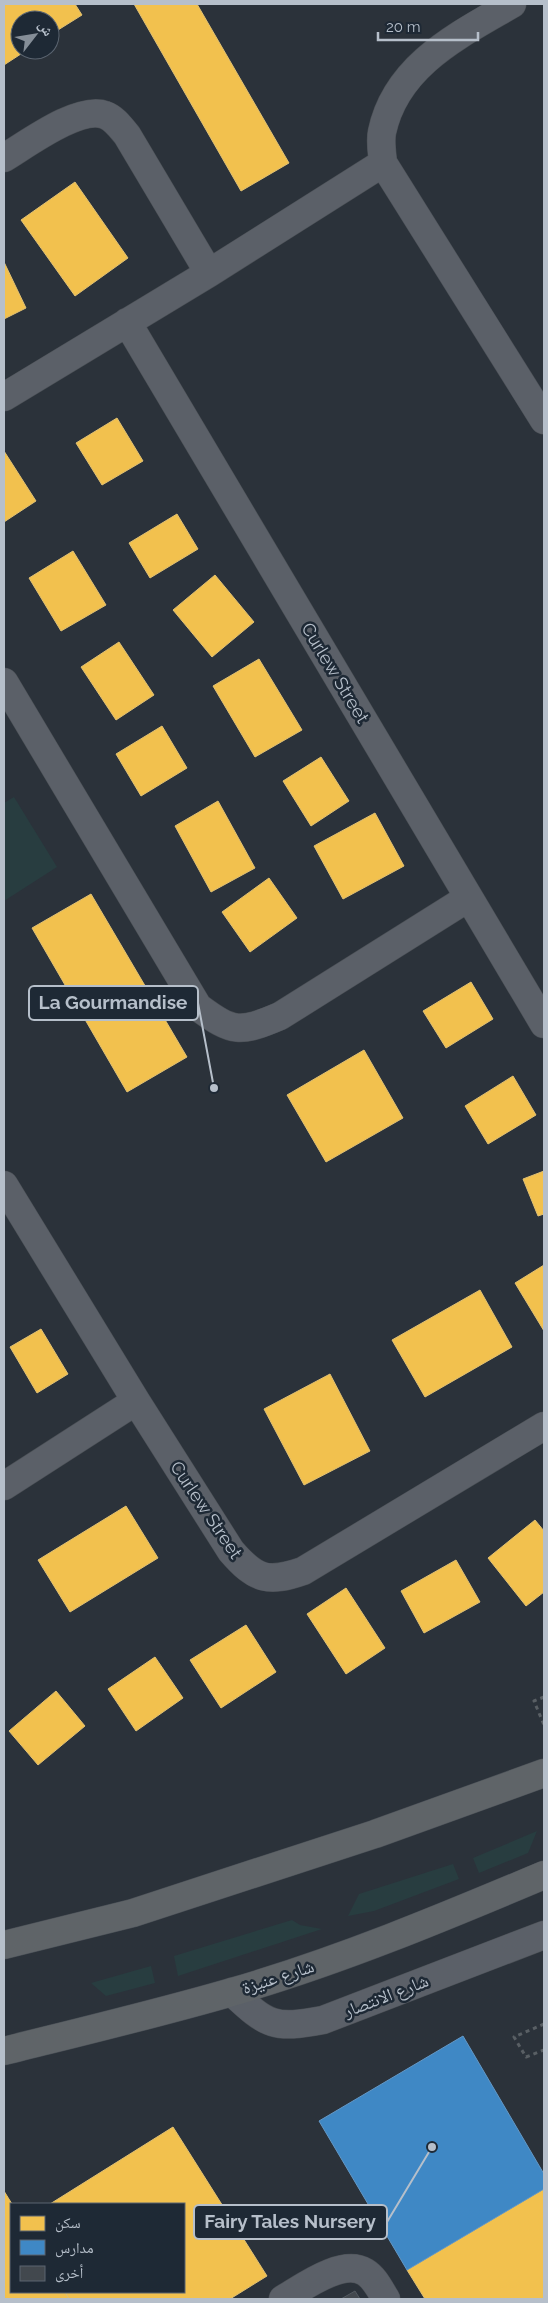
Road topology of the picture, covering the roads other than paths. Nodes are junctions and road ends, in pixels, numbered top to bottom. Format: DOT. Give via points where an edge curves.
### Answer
graph roads {
  1 [pos="512,4"];
  2 [pos="4,158"];
  3 [pos="383,162"];
  4 [pos="209,273"];
  5 [pos="127,322"];
  6 [pos="4,397"];
  7 [pos="544,420"];
  8 [pos="4,682"];
  9 [pos="12,716"];
  10 [pos="468,898"];
  11 [pos="544,1024"];
  12 [pos="4,1185"];
  13 [pos="136,1401"];
  14 [pos="544,1426"];
  15 [pos="4,1486"];
  16 [pos="544,1773"];
  17 [pos="544,1875"];
  18 [pos="544,1935"];
  19 [pos="4,1945"];
  20 [pos="232,1992"];
  21 [pos="4,2051"];
  22 [pos="283,2299"];
  23 [pos="386,2299"];
  1 -- 3 [label="street" via="450,41 416,67 393,101 381,133"];
  2 -- 4 [label="street" via="65,121 88,114 104,114 127,135"];
  3 -- 4 [label="street"];
  3 -- 7 [label="street"];
  4 -- 5 [label="street"];
  5 -- 6 [label="street"];
  5 -- 10 [label="street, Curlew Street"];
  8 -- 9 [label="street"];
  9 -- 10 [label="street" via="198,1007 219,1022 237,1029 257,1026 280,1016"];
  10 -- 11 [label="street, Curlew Street"];
  12 -- 13 [label="street, Curlew Street"];
  13 -- 14 [label="street, Curlew Street" via="231,1552 246,1568 263,1577 281,1578 303,1571"];
  13 -- 15 [label="street"];
  16 -- 19 [label="highway" via="375,1834 133,1913"];
  17 -- 20 [label="highway, شارع عنيزة" via="417,1928"];
  18 -- 20 [label="street, شارع الانتصار" via="322,2020 273,2024 252,2011"];
  20 -- 21 [label="highway, شارع عنيزة"];
  22 -- 23 [label="street" via="326,2274 345,2269 364,2271 375,2280"];
}
